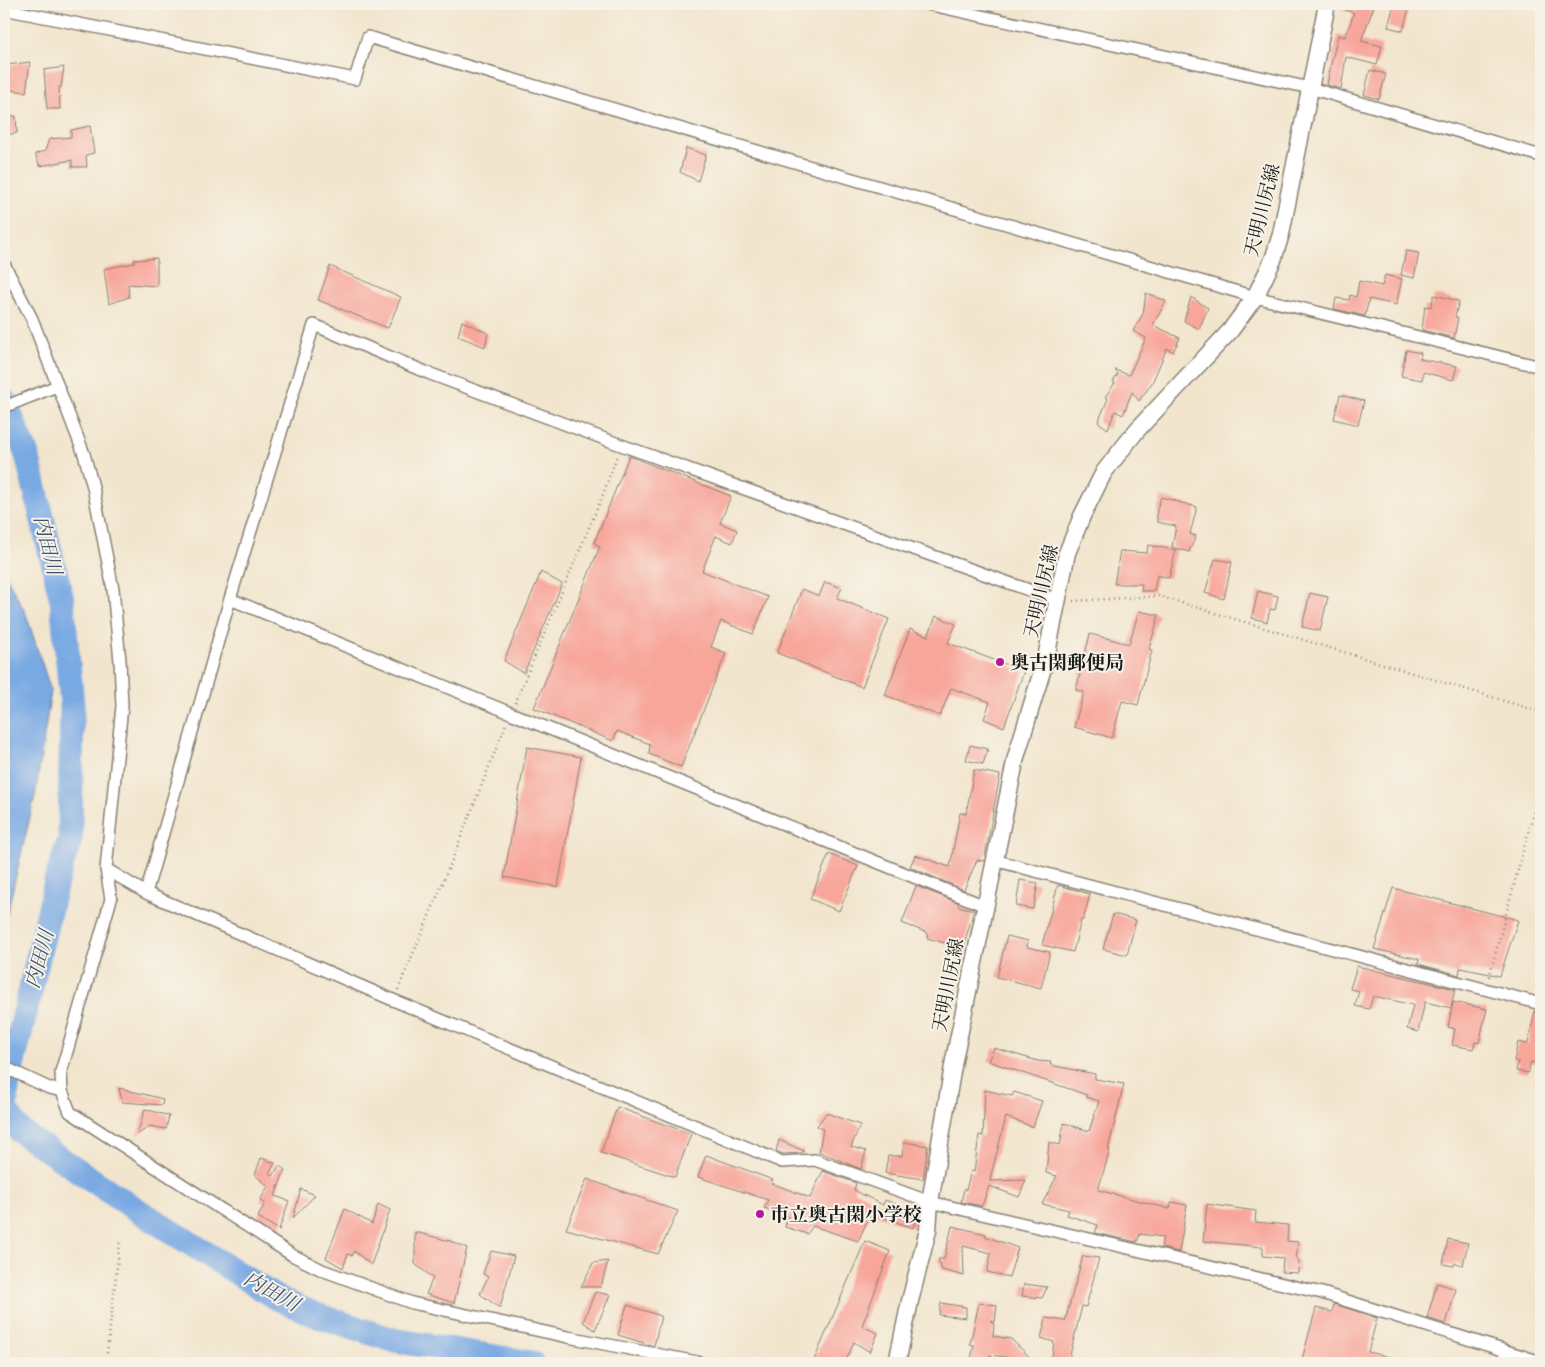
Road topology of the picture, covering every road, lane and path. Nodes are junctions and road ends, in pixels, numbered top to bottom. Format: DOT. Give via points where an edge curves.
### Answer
graph roads {
  1 [pos="928,4"];
  2 [pos="1327,4"];
  3 [pos="4,9"];
  4 [pos="1310,88"];
  5 [pos="1541,156"];
  6 [pos="4,264"];
  7 [pos="1255,297"];
  8 [pos="1541,367"];
  9 [pos="57,386"];
  10 [pos="4,407"];
  11 [pos="621,445"];
  12 [pos="230,599"];
  13 [pos="1057,600"];
  14 [pos="511,712"];
  15 [pos="1541,712"];
  16 [pos="1541,785"];
  17 [pos="994,860"];
  18 [pos="106,869"];
  19 [pos="146,892"];
  20 [pos="985,906"];
  21 [pos="1486,988"];
  22 [pos="393,1000"];
  23 [pos="1541,1004"];
  24 [pos="4,1067"];
  25 [pos="62,1091"];
  26 [pos="930,1202"];
  27 [pos="120,1241"];
  28 [pos="1541,1362"];
  29 [pos="106,1363"];
  30 [pos="702,1363"];
  31 [pos="897,1363"];
  1 -- 4 [label="street"];
  2 -- 4 [label="main road, 天明川尻線"];
  3 -- 7 [label="street" via="355,79 368,37"];
  4 -- 5 [label="street"];
  4 -- 7 [label="main road, 天明川尻線" via="1281,234 1273,260"];
  6 -- 9 [label="street" via="32,319"];
  7 -- 8 [label="street"];
  7 -- 13 [label="main road, 天明川尻線" via="1230,331 1137,430 1104,472 1068,554"];
  9 -- 10 [label="street"];
  9 -- 18 [label="street" via="84,454 93,487 116,615 122,706"];
  11 -- 12 [label="street" via="428,373 314,325"];
  11 -- 13 [label="street"];
  11 -- 14 [label="path"];
  12 -- 14 [label="street"];
  12 -- 19 [label="street"];
  13 -- 15 [label="path" via="1081,602 1160,596"];
  13 -- 17 [label="main road, 天明川尻線" via="1046,658 1016,757"];
  14 -- 20 [label="street"];
  14 -- 22 [label="path"];
  16 -- 21 [label="path"];
  17 -- 20 [label="main road, 天明川尻線"];
  17 -- 21 [label="street"];
  18 -- 19 [label="street"];
  18 -- 25 [label="street" via="111,899 61,1072"];
  19 -- 22 [label="street"];
  20 -- 26 [label="main road, 天明川尻線"];
  21 -- 23 [label="street"];
  22 -- 26 [label="street" via="782,1162 815,1160"];
  24 -- 25 [label="street"];
  25 -- 30 [label="street" via="70,1112 292,1255 322,1270 412,1303"];
  26 -- 28 [label="street" via="1322,1293"];
  26 -- 31 [label="main road, 天明川尻線" via="928,1230"];
  27 -- 29 [label="path"];
}
